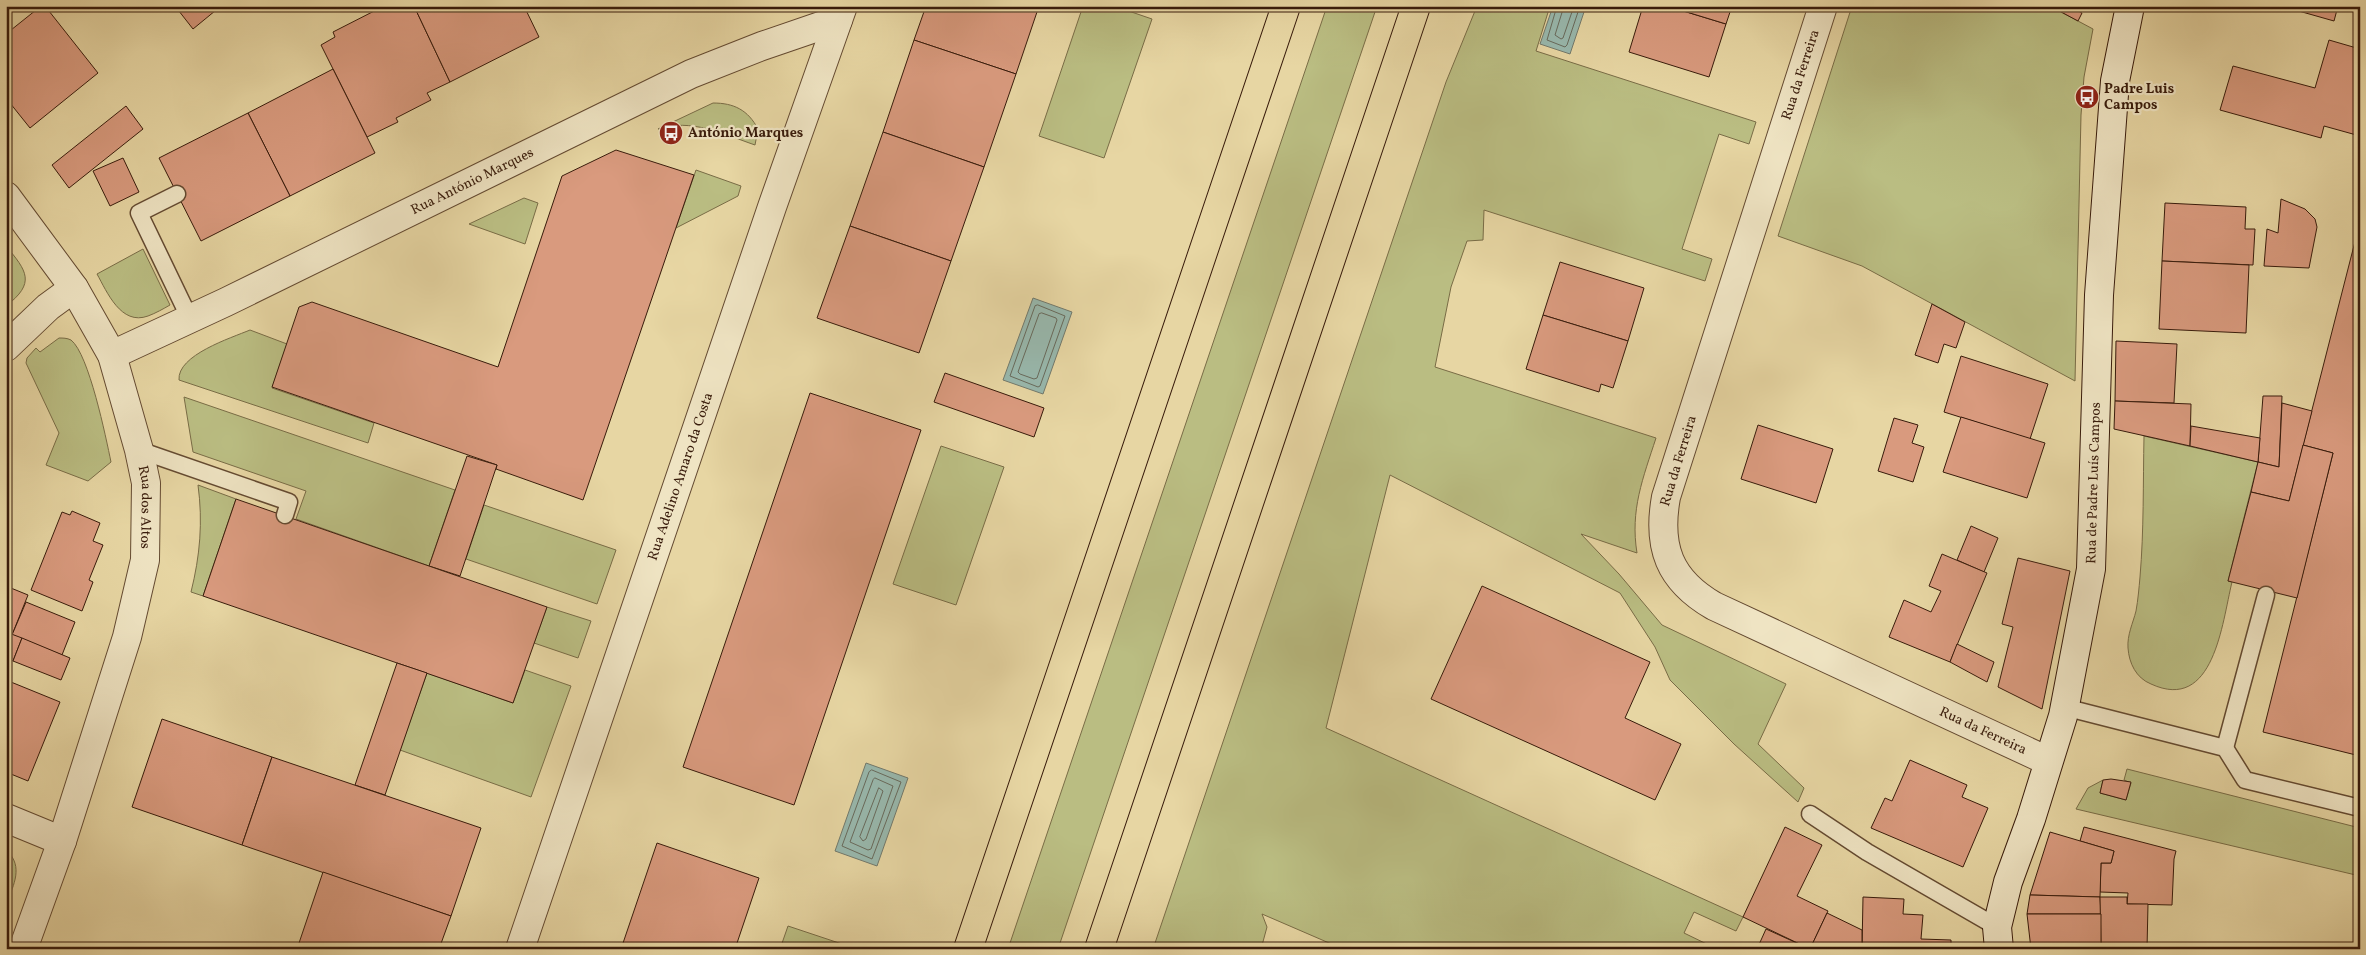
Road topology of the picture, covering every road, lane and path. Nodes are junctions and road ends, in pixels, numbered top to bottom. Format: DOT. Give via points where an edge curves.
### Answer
graph roads {
  1 [pos="1286,6"];
  2 [pos="1416,6"];
  3 [pos="1822,6"];
  4 [pos="2130,6"];
  5 [pos="841,13"];
  6 [pos="177,194"];
  7 [pos="6,196"];
  8 [pos="74,288"];
  9 [pos="190,319"];
  10 [pos="6,347"];
  11 [pos="112,355"];
  12 [pos="139,450"];
  13 [pos="285,516"];
  14 [pos="2266,595"];
  15 [pos="2064,707"];
  16 [pos="2225,748"];
  17 [pos="2048,762"];
  18 [pos="2360,808"];
  19 [pos="1810,814"];
  20 [pos="6,818"];
  21 [pos="62,841"];
  22 [pos="1998,938"];
  23 [pos="23,949"];
  24 [pos="520,949"];
  25 [pos="968,949"];
  26 [pos="1099,949"];
  1 -- 25 [label="highway"];
  2 -- 26 [label="highway"];
  3 -- 17 [label="street, Rua da Ferreira" via="1666,497 1662,520 1666,550 1674,570 1688,588 1714,606"];
  4 -- 15 [label="street, Rua de Padre Luís Campos" via="2115,81 2099,295 2092,560"];
  5 -- 9 [label="street, Rua António Marques" via="691,74"];
  5 -- 24 [label="street, Rua Adelino Amaro da Costa"];
  6 -- 9 [label="lane" via="139,213"];
  7 -- 8 [label="street, Rua dos Altos"];
  8 -- 10 [label="street" via="48,307"];
  8 -- 11 [label="street, Rua dos Altos"];
  9 -- 11 [label="street, Rua António Marques"];
  11 -- 12 [label="street, Rua dos Altos"];
  12 -- 13 [label="lane" via="289,502"];
  12 -- 21 [label="street, Rua dos Altos" via="146,483 145,560 127,636"];
  14 -- 16 [label="lane"];
  15 -- 16 [label="lane"];
  15 -- 17 [label="street, Rua de Padre Luís Campos"];
  16 -- 18 [label="lane" via="2245,780"];
  17 -- 22 [label="street, Rua de Padre Luís Campos" via="2008,882"];
  19 -- 22 [label="lane"];
  20 -- 21 [label="street"];
  21 -- 23 [label="street, Rua dos Altos"];
}
